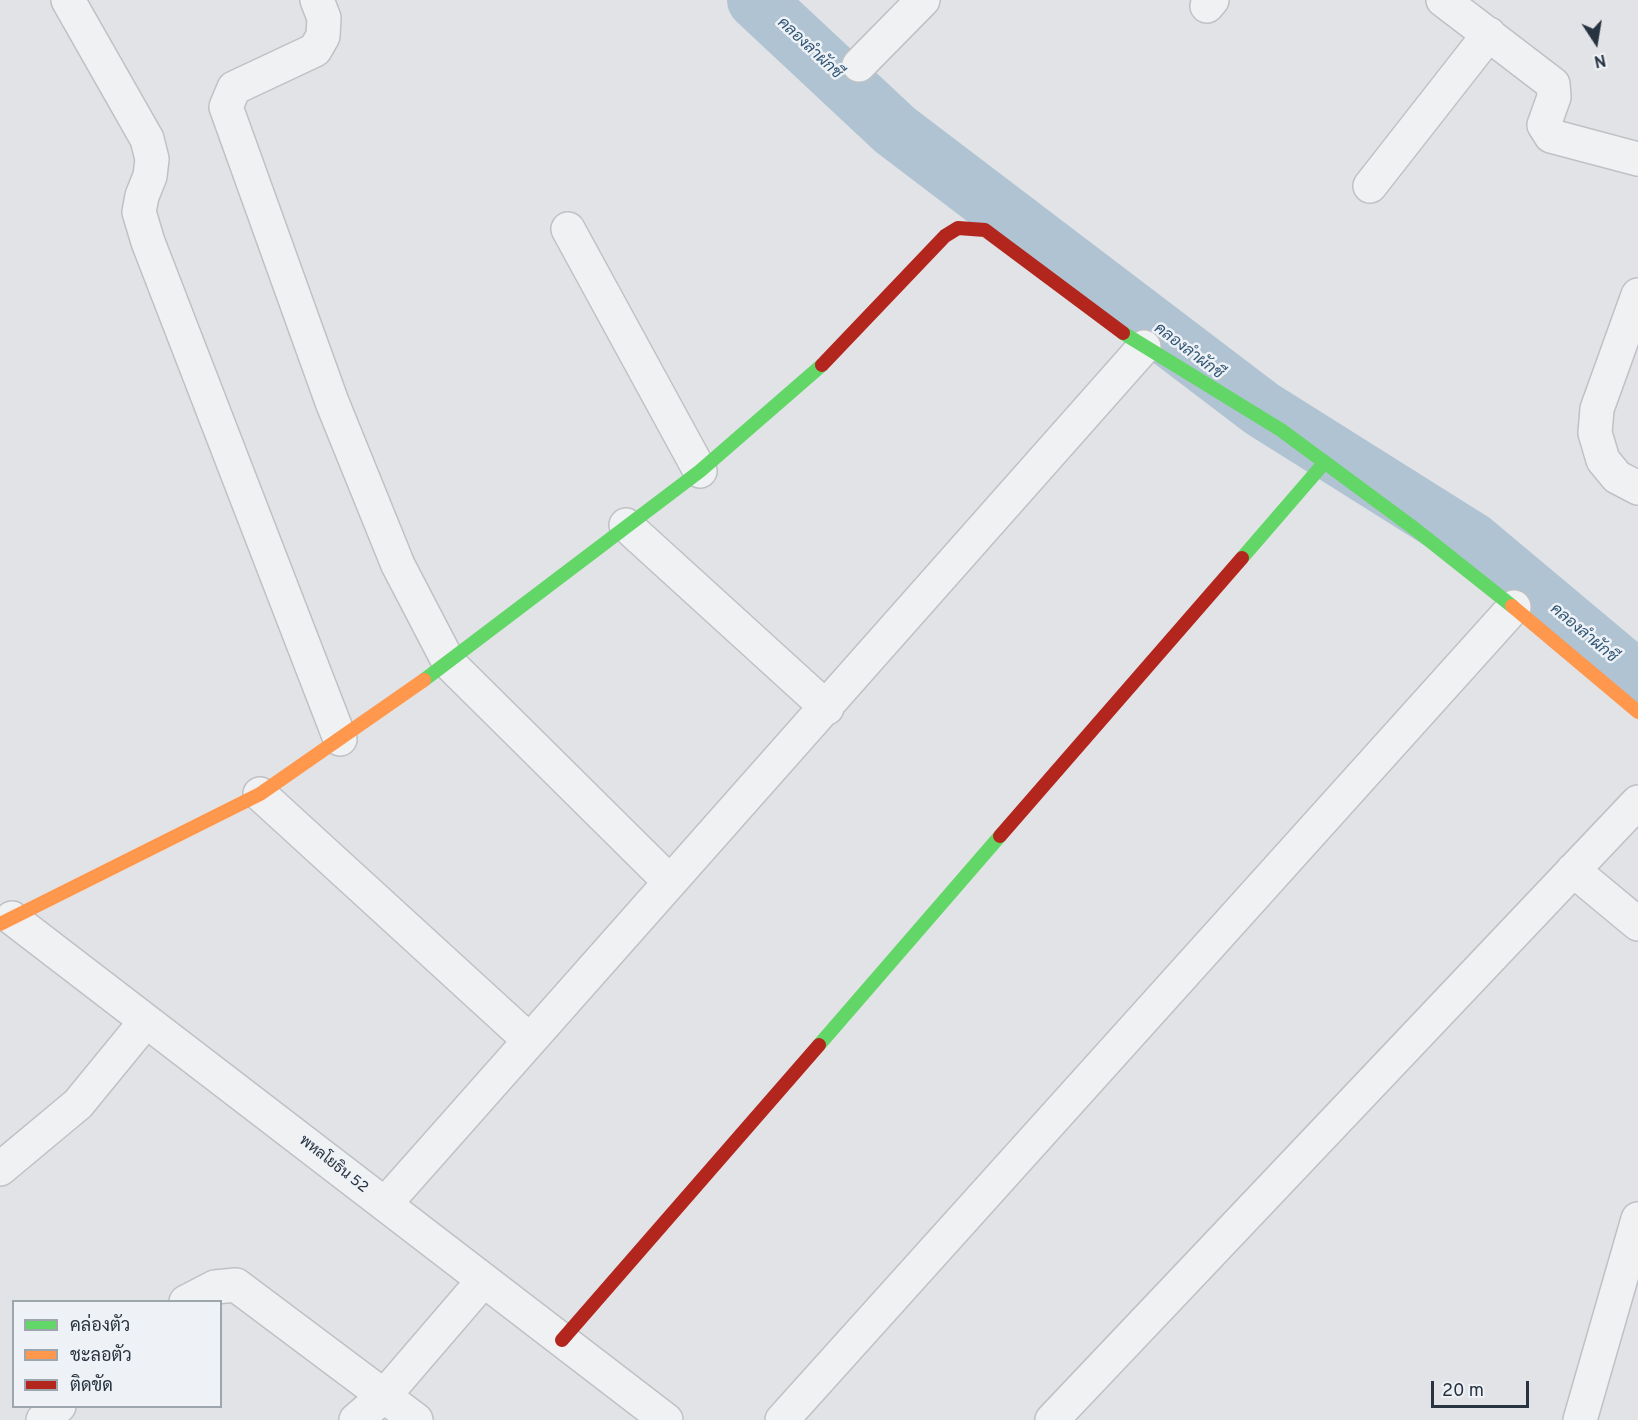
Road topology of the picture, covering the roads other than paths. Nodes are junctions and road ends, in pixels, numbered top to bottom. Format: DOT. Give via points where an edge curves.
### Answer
graph roads {
  1 [pos="68,0"];
  2 [pos="317,0"];
  3 [pos="923,0"];
  4 [pos="1443,0"];
  5 [pos="1489,34"];
  6 [pos="859,65"];
  7 [pos="1638,159"];
  8 [pos="1370,186"];
  9 [pos="568,229"];
  10 [pos="1638,295"];
  11 [pos="1144,347"];
  12 [pos="1325,462"];
  13 [pos="700,471"];
  14 [pos="1638,488"];
  15 [pos="626,525"];
  16 [pos="1514,607"];
  17 [pos="449,663"];
  18 [pos="827,708"];
  19 [pos="1638,712"];
  20 [pos="340,739"];
  21 [pos="260,794"];
  22 [pos="1638,802"];
  23 [pos="1573,870"];
  24 [pos="670,882"];
  25 [pos="6,921"];
  26 [pos="1638,924"];
  27 [pos="146,1021"];
  28 [pos="529,1040"];
  29 [pos="0,1169"];
  30 [pos="385,1204"];
  31 [pos="1638,1219"];
  32 [pos="483,1282"];
  33 [pos="190,1300"];
  34 [pos="561,1340"];
  35 [pos="384,1396"];
  36 [pos="58,1408"];
  37 [pos="43,1420"];
  38 [pos="356,1420"];
  39 [pos="416,1420"];
  40 [pos="666,1420"];
  41 [pos="782,1420"];
  42 [pos="1052,1420"];
  43 [pos="1580,1420"];
  1 -- 20 [label="street" via="147,139 152,159 139,212 148,242"];
  2 -- 17 [label="street" via="324,18 323,36 315,50 234,88 226,107 337,413 398,565"];
  3 -- 6 [label="street"];
  4 -- 5 [label="street"];
  5 -- 7 [label="street" via="1553,84 1554,96 1544,125 1551,136"];
  5 -- 8 [label="street"];
  9 -- 13 [label="street"];
  10 -- 14 [label="street" via="1597,409 1595,432 1603,460 1617,477"];
  11 -- 12 [label="street" via="1281,430"];
  11 -- 13 [label="street" via="985,230 958,228 945,236 836,353"];
  11 -- 18 [label="street"];
  12 -- 16 [label="street"];
  12 -- 34 [label="street"];
  13 -- 15 [label="street"];
  15 -- 17 [label="street"];
  15 -- 18 [label="street"];
  16 -- 19 [label="street"];
  16 -- 41 [label="street"];
  17 -- 20 [label="street"];
  17 -- 24 [label="street"];
  18 -- 24 [label="street"];
  20 -- 21 [label="street"];
  21 -- 25 [label="street"];
  21 -- 28 [label="street"];
  22 -- 23 [label="street"];
  23 -- 26 [label="street"];
  23 -- 42 [label="street"];
  24 -- 28 [label="street"];
  25 -- 27 [label="street, พหลโยธิน 52"];
  27 -- 29 [label="street" via="78,1104"];
  27 -- 30 [label="street, พหลโยธิน 52"];
  28 -- 30 [label="street"];
  30 -- 32 [label="street, พหลโยธิน 52"];
  31 -- 43 [label="street"];
  32 -- 34 [label="street, พหลโยธิน 52"];
  32 -- 35 [label="street"];
  33 -- 35 [label="street" via="215,1287 236,1285"];
  34 -- 40 [label="street, พหลโยธิน 52"];
  35 -- 38 [label="street"];
  35 -- 39 [label="street"];
  36 -- 37 [label="street"];
}
